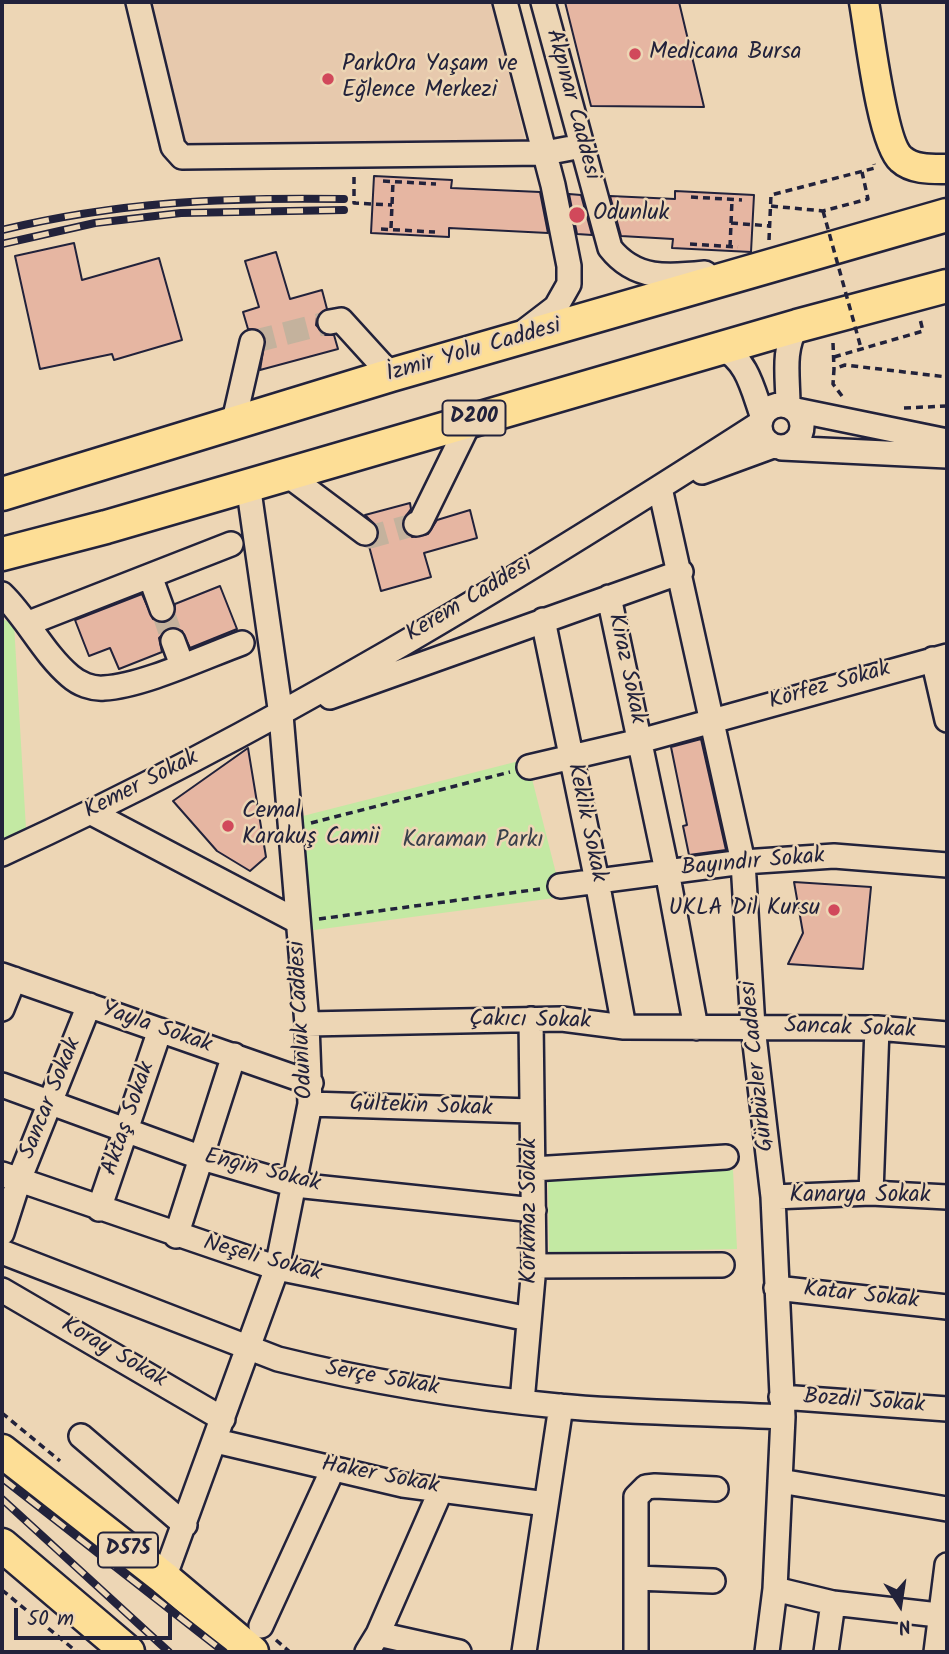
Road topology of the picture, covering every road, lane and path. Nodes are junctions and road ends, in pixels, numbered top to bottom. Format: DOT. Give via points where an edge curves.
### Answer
graph roads {
  1 [pos="138,2"];
  2 [pos="505,2"];
  3 [pos="543,2"];
  4 [pos="864,2"];
  5 [pos="582,146"];
  6 [pos="545,153"];
  7 [pos="875,169"];
  8 [pos="947,169"];
  9 [pos="862,172"];
  10 [pos="383,181"];
  11 [pos="393,181"];
  12 [pos="436,184"];
  13 [pos="691,197"];
  14 [pos="732,199"];
  15 [pos="742,200"];
  16 [pos="354,203"];
  17 [pos="392,205"];
  18 [pos="771,206"];
  19 [pos="823,211"];
  20 [pos="947,215"];
  21 [pos="731,223"];
  22 [pos="770,226"];
  23 [pos="381,229"];
  24 [pos="391,229"];
  25 [pos="435,232"];
  26 [pos="690,244"];
  27 [pos="730,247"];
  28 [pos="740,247"];
  29 [pos="768,266"];
  30 [pos="947,286"];
  31 [pos="330,322"];
  32 [pos="797,326"];
  33 [pos="913,335"];
  34 [pos="252,342"];
  35 [pos="721,348"];
  36 [pos="861,348"];
  37 [pos="488,350"];
  38 [pos="834,357"];
  39 [pos="391,375"];
  40 [pos="947,377"];
  41 [pos="849,400"];
  42 [pos="947,406"];
  43 [pos="792,408"];
  44 [pos="897,408"];
  45 [pos="471,419"];
  46 [pos="761,419"];
  47 [pos="233,425"];
  48 [pos="947,441"];
  49 [pos="778,447"];
  50 [pos="947,456"];
  51 [pos="285,473"];
  52 [pos="247,484"];
  53 [pos="660,488"];
  54 [pos="2,494"];
  55 [pos="416,524"];
  56 [pos="365,533"];
  57 [pos="231,544"];
  58 [pos="2,554"];
  59 [pos="681,572"];
  60 [pos="150,576"];
  61 [pos="2,594"];
  62 [pos="609,597"];
  63 [pos="162,609"];
  64 [pos="543,620"];
  65 [pos="29,623"];
  66 [pos="173,641"];
  67 [pos="242,643"];
  68 [pos="940,657"];
  69 [pos="182,665"];
  70 [pos="281,715"];
  71 [pos="714,719"];
  72 [pos="947,720"];
  73 [pos="640,741"];
  74 [pos="571,758"];
  75 [pos="529,767"];
  76 [pos="92,813"];
  77 [pos="290,829"];
  78 [pos="2,854"];
  79 [pos="743,862"];
  80 [pos="947,865"];
  81 [pos="667,871"];
  82 [pos="597,881"];
  83 [pos="560,886"];
  84 [pos="297,921"];
  85 [pos="8,977"];
  86 [pos="89,1005"];
  87 [pos="2,1009"];
  88 [pos="531,1019"];
  89 [pos="307,1024"];
  90 [pos="624,1027"];
  91 [pos="753,1027"];
  92 [pos="696,1028"];
  93 [pos="877,1028"];
  94 [pos="160,1030"];
  95 [pos="947,1034"];
  96 [pos="234,1055"];
  97 [pos="2,1085"];
  98 [pos="310,1093"];
  99 [pos="51,1102"];
  100 [pos="531,1111"];
  101 [pos="126,1130"];
  102 [pos="726,1157"];
  103 [pos="202,1158"];
  104 [pos="533,1168"];
  105 [pos="10,1177"];
  106 [pos="295,1185"];
  107 [pos="871,1192"];
  108 [pos="773,1197"];
  109 [pos="947,1197"];
  110 [pos="99,1209"];
  111 [pos="534,1210"];
  112 [pos="2,1233"];
  113 [pos="176,1236"];
  114 [pos="2,1252"];
  115 [pos="722,1265"];
  116 [pos="534,1266"];
  117 [pos="277,1268"];
  118 [pos="776,1288"];
  119 [pos="2,1290"];
  120 [pos="947,1307"];
  121 [pos="529,1319"];
  122 [pos="249,1348"];
  123 [pos="523,1402"];
  124 [pos="561,1406"];
  125 [pos="782,1407"];
  126 [pos="947,1409"];
  127 [pos="223,1419"];
  128 [pos="81,1436"];
  129 [pos="216,1441"];
  130 [pos="2,1451"];
  131 [pos="333,1469"];
  132 [pos="780,1481"];
  133 [pos="716,1489"];
  134 [pos="441,1490"];
  135 [pos="546,1504"];
  136 [pos="947,1509"];
  137 [pos="185,1525"];
  138 [pos="2,1545"];
  139 [pos="947,1565"];
  140 [pos="164,1578"];
  141 [pos="636,1578"];
  142 [pos="713,1581"];
  143 [pos="2,1590"];
  144 [pos="775,1590"];
  145 [pos="833,1603"];
  146 [pos="944,1615"];
  147 [pos="256,1639"];
  148 [pos="373,1643"];
  149 [pos="77,1652"];
  150 [pos="128,1652"];
  151 [pos="459,1652"];
  152 [pos="524,1652"];
  153 [pos="636,1652"];
  154 [pos="767,1652"];
  155 [pos="826,1652"];
  156 [pos="936,1652"];
  1 -- 6 [label="street" via="173,147 182,156"];
  2 -- 6 [label="street, Akpınar Caddesi"];
  3 -- 5 [label="street, Akpınar Caddesi"];
  4 -- 8 [label="main road" via="892,145 900,159 920,169"];
  5 -- 6 [label="street"];
  5 -- 29 [label="street, Akpınar Caddesi" via="610,248 619,260 649,276 671,277"];
  6 -- 37 [label="street, Akpınar Caddesi" via="569,284 556,307 539,323"];
  7 -- 9 [label="path"];
  9 -- 18 [label="path" via="771,194"];
  9 -- 19 [label="path" via="868,199"];
  10 -- 11 [label="path"];
  11 -- 12 [label="path"];
  11 -- 17 [label="path"];
  13 -- 14 [label="path"];
  14 -- 15 [label="path"];
  14 -- 21 [label="path"];
  16 -- 17 [label="path"];
  17 -- 24 [label="path"];
  18 -- 19 [label="path"];
  18 -- 22 [label="path"];
  19 -- 36 [label="path, bridge"];
  20 -- 29 [label="highway, İzmir Yolu Caddesi"];
  21 -- 22 [label="path"];
  21 -- 27 [label="path"];
  22 -- 29 [label="path"];
  23 -- 24 [label="path"];
  24 -- 25 [label="path"];
  26 -- 27 [label="path"];
  27 -- 28 [label="path"];
  29 -- 37 [label="highway, İzmir Yolu Caddesi"];
  30 -- 32 [label="highway, D200"];
  31 -- 39 [label="street" via="341,320"];
  32 -- 35 [label="highway, D200"];
  32 -- 43 [label="street" via="787,355"];
  33 -- 36 [label="path"];
  34 -- 47 [label="street"];
  35 -- 45 [label="highway, D200"];
  35 -- 46 [label="street" via="735,354 744,368"];
  36 -- 38 [label="path"];
  37 -- 39 [label="highway, İzmir Yolu Caddesi"];
  39 -- 47 [label="highway, İzmir Yolu Caddesi"];
  40 -- 41 [label="path" via="845,365 834,369 833,384"];
  42 -- 44 [label="path"];
  43 -- 46 [label="street, Kerem Caddesi" via="778,404"];
  43 -- 48 [label="street"];
  43 -- 49 [label="street, Kerem Caddesi" via="801,417 802,433 790,446"];
  45 -- 51 [label="highway, D200"];
  45 -- 55 [label="street"];
  46 -- 49 [label="street" via="765,441"];
  46 -- 53 [label="street, Kerem Caddesi"];
  47 -- 54 [label="highway, İzmir Yolu Caddesi"];
  49 -- 50 [label="street, Kerem Caddesi"];
  49 -- 53 [label="street, Kerem Caddesi"];
  51 -- 52 [label="highway, D200"];
  51 -- 56 [label="street"];
  52 -- 58 [label="highway, D200"];
  52 -- 70 [label="street, Odunluk Caddesi"];
  53 -- 59 [label="street, Gürbüzler Caddesi"];
  53 -- 70 [label="street, Kerem Caddesi"];
  57 -- 60 [label="street"];
  59 -- 62 [label="street"];
  59 -- 71 [label="street, Gürbüzler Caddesi"];
  60 -- 63 [label="street"];
  60 -- 65 [label="street"];
  61 -- 65 [label="street"];
  62 -- 64 [label="street"];
  62 -- 73 [label="street, Kiraz Sokak"];
  64 -- 70 [label="street"];
  64 -- 74 [label="street, Keklik Sokak"];
  65 -- 69 [label="street" via="64,670 88,686 116,687"];
  66 -- 69 [label="street"];
  67 -- 69 [label="street"];
  68 -- 71 [label="street, Körfez Sokak"];
  68 -- 72 [label="street"];
  70 -- 76 [label="street, Kemer Sokak"];
  70 -- 77 [label="street, Odunluk Caddesi"];
  71 -- 73 [label="street, Kiraz Sokak"];
  71 -- 79 [label="street, Gürbüzler Caddesi"];
  73 -- 74 [label="street, Kiraz Sokak"];
  73 -- 81 [label="street, Kiraz Sokak"];
  74 -- 75 [label="street, Kiraz Sokak"];
  74 -- 82 [label="street, Keklik Sokak"];
  75 -- 77 [label="path"];
  76 -- 78 [label="street, Kemer Sokak"];
  76 -- 84 [label="street"];
  77 -- 84 [label="street, Odunluk Caddesi"];
  79 -- 80 [label="street, Bayındır Sokak" via="834,856"];
  79 -- 81 [label="street, Bayındır Sokak"];
  79 -- 91 [label="street, Gürbüzler Caddesi"];
  81 -- 82 [label="street, Bayındır Sokak"];
  81 -- 92 [label="street, Kiraz Sokak"];
  82 -- 83 [label="street, Bayındır Sokak"];
  82 -- 90 [label="street, Keklik Sokak"];
  83 -- 84 [label="path"];
  84 -- 89 [label="street, Odunluk Caddesi"];
  85 -- 86 [label="street, Yayla Sokak"];
  85 -- 87 [label="street"];
  86 -- 94 [label="street, Yayla Sokak"];
  86 -- 99 [label="street, Sancar Sokak"];
  88 -- 89 [label="street, Çakıcı Sokak"];
  88 -- 90 [label="street, Çakıcı Sokak"];
  88 -- 100 [label="street, Korkmaz Sokak"];
  89 -- 98 [label="street, Odunluk Caddesi"];
  90 -- 92 [label="street, Çakıcı Sokak"];
  91 -- 92 [label="street, Çakıcı Sokak"];
  91 -- 93 [label="street, Sancak Sokak"];
  91 -- 108 [label="street, Gürbüzler Caddesi"];
  93 -- 95 [label="street, Sancak Sokak"];
  93 -- 107 [label="street"];
  94 -- 96 [label="street, Yayla Sokak"];
  94 -- 101 [label="street, Aktaş Sokak"];
  96 -- 98 [label="street, Yayla Sokak"];
  96 -- 103 [label="street"];
  97 -- 99 [label="street, Engin Sokak"];
  98 -- 100 [label="street, Gültekin Sokak"];
  98 -- 106 [label="street, Odunluk Caddesi"];
  99 -- 101 [label="street, Engin Sokak"];
  99 -- 105 [label="street, Sancar Sokak"];
  100 -- 104 [label="street, Korkmaz Sokak"];
  101 -- 103 [label="street, Engin Sokak"];
  101 -- 110 [label="street, Aktaş Sokak"];
  102 -- 104 [label="street"];
  103 -- 106 [label="street, Engin Sokak"];
  103 -- 113 [label="street"];
  104 -- 111 [label="street, Korkmaz Sokak"];
  105 -- 110 [label="street, Neşeli Sokak"];
  105 -- 112 [label="street, Sancar Sokak"];
  106 -- 111 [label="street, Engin Sokak"];
  106 -- 117 [label="street, Odunluk Caddesi"];
  107 -- 108 [label="street, Kanarya Sokak"];
  107 -- 109 [label="street, Kanarya Sokak"];
  108 -- 118 [label="street, Gürbüzler Caddesi"];
  110 -- 113 [label="street, Neşeli Sokak"];
  111 -- 116 [label="street, Korkmaz Sokak"];
  113 -- 117 [label="street, Neşeli Sokak"];
  114 -- 122 [label="street, Serçe Sokak"];
  115 -- 116 [label="street"];
  116 -- 121 [label="street, Korkmaz Sokak"];
  117 -- 121 [label="street, Neşeli Sokak"];
  117 -- 122 [label="street, Odunluk Caddesi"];
  118 -- 120 [label="street, Katar Sokak"];
  118 -- 125 [label="street, Gürbüzler Caddesi"];
  119 -- 127 [label="street, Koray Sokak"];
  121 -- 123 [label="street, Korkmaz Sokak"];
  122 -- 123 [label="street, Serçe Sokak" via="315,1368"];
  122 -- 127 [label="street, Odunluk Caddesi"];
  123 -- 124 [label="street, Serçe Sokak"];
  124 -- 125 [label="street, Serçe Sokak"];
  124 -- 135 [label="street"];
  125 -- 126 [label="street, Bozdil Sokak"];
  125 -- 132 [label="street, Gürbüzler Caddesi"];
  127 -- 129 [label="street, Odunluk Caddesi"];
  128 -- 137 [label="street"];
  129 -- 131 [label="street, Haker Sokak"];
  129 -- 137 [label="street, Odunluk Caddesi"];
  130 -- 140 [label="highway, D575"];
  131 -- 134 [label="street, Haker Sokak"];
  131 -- 147 [label="street"];
  132 -- 136 [label="street"];
  132 -- 144 [label="street, Gürbüzler Caddesi"];
  133 -- 141 [label="street" via="655,1486 639,1492 634,1503"];
  134 -- 135 [label="street, Haker Sokak"];
  134 -- 148 [label="street"];
  135 -- 152 [label="street"];
  137 -- 140 [label="street, Odunluk Caddesi"];
  138 -- 150 [label="highway"];
  139 -- 146 [label="street"];
  140 -- 147 [label="highway, D575"];
  141 -- 142 [label="street"];
  141 -- 153 [label="street"];
  143 -- 149 [label="path"];
  144 -- 145 [label="street"];
  144 -- 154 [label="street, Gürbüzler Caddesi"];
  145 -- 146 [label="street"];
  145 -- 155 [label="street"];
  146 -- 156 [label="street"];
  148 -- 151 [label="street"];
}
